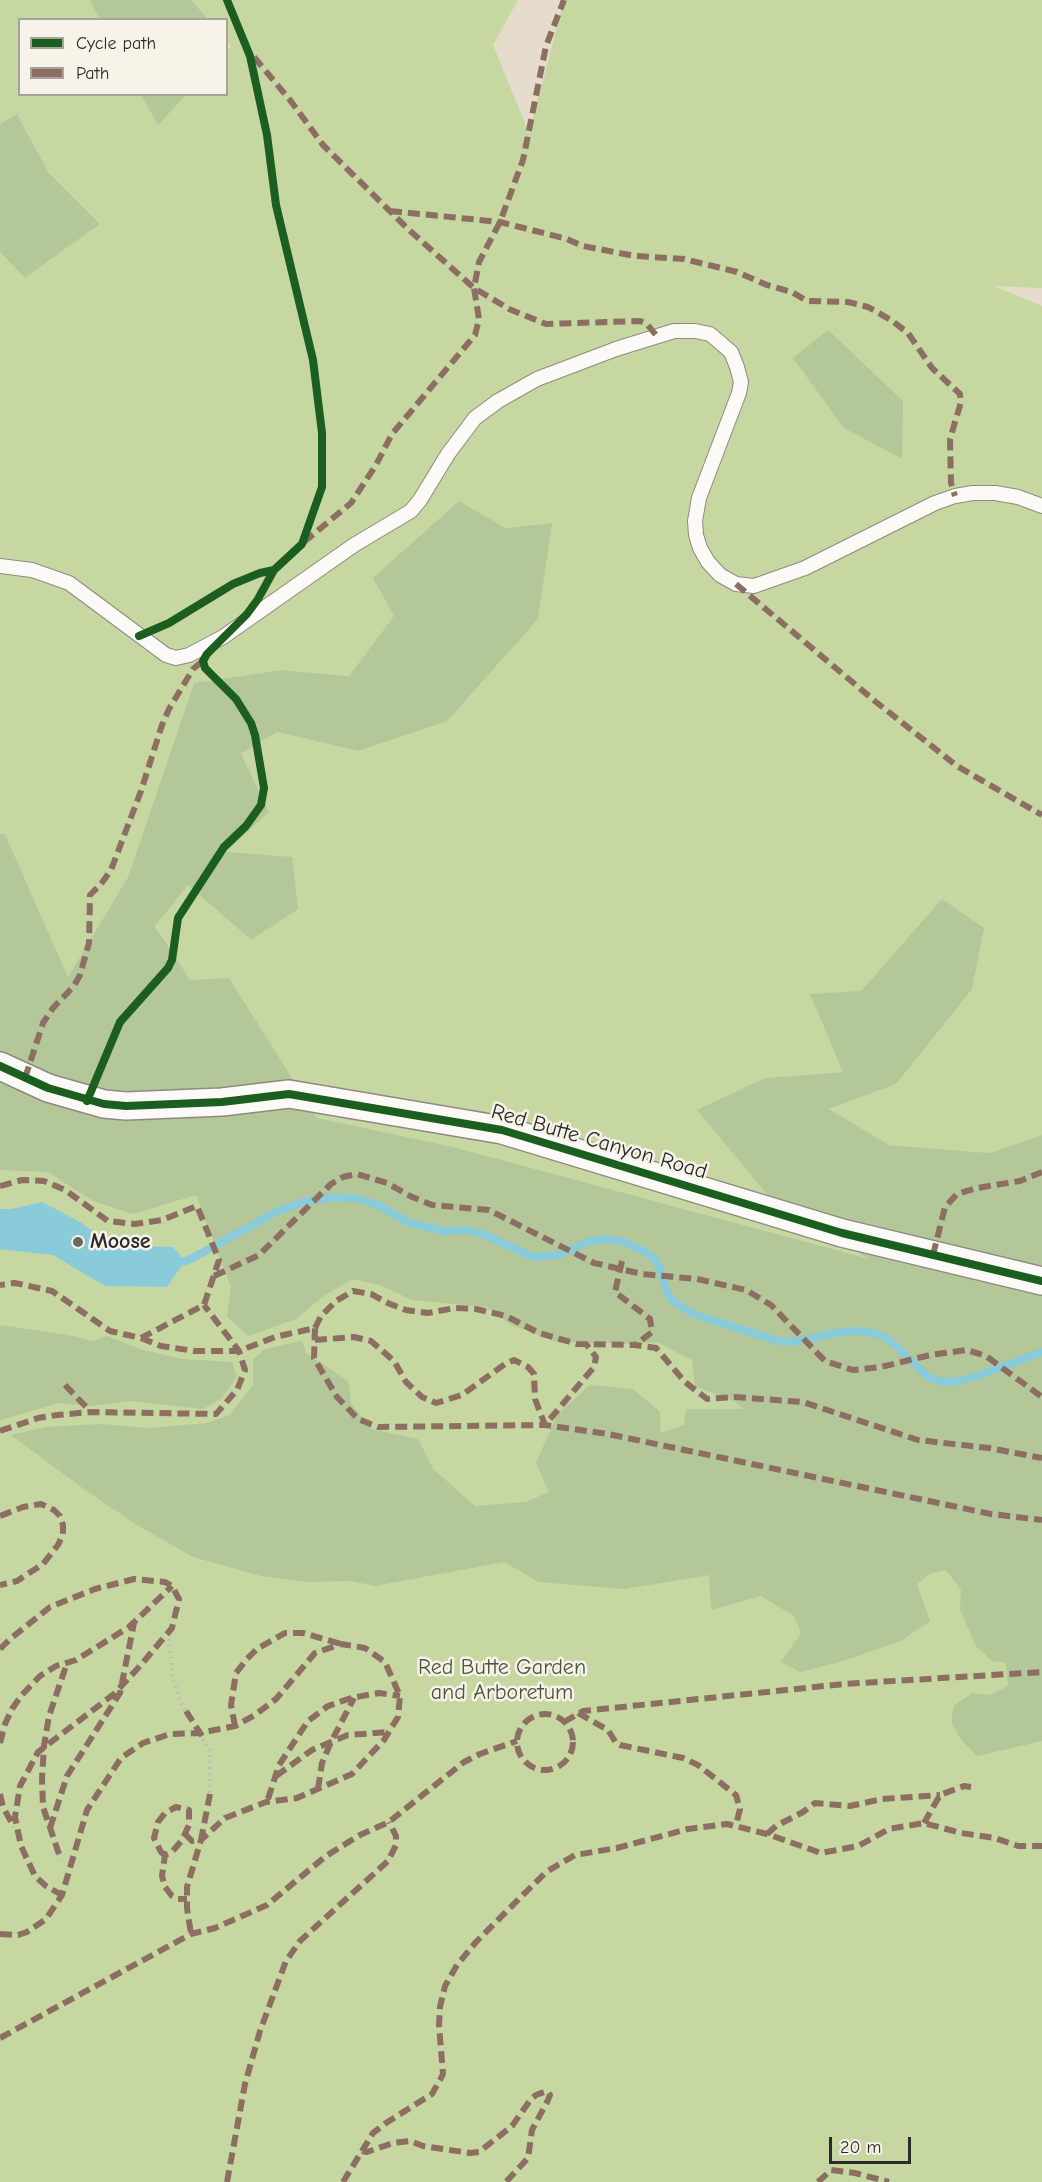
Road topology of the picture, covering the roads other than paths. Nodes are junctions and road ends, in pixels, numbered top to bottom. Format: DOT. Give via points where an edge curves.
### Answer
graph roads {
  1 [pos="1042,506"];
  2 [pos="0,566"];
  3 [pos="0,1066"];
  4 [pos="1042,1281"];
  1 -- 2 [label="lane" via="995,494 955,496 805,568 754,586 736,584 708,562 696,535 695,521 699,498 741,382 731,352 710,334 674,331 537,379 498,401 476,418 411,511 354,545 223,638 189,656 176,658 160,652 69,583 32,570"];
  3 -- 4 [label="street, Red Butte Canyon Road" via="48,1088 104,1104 222,1102 289,1094 502,1130 842,1233"];
}
